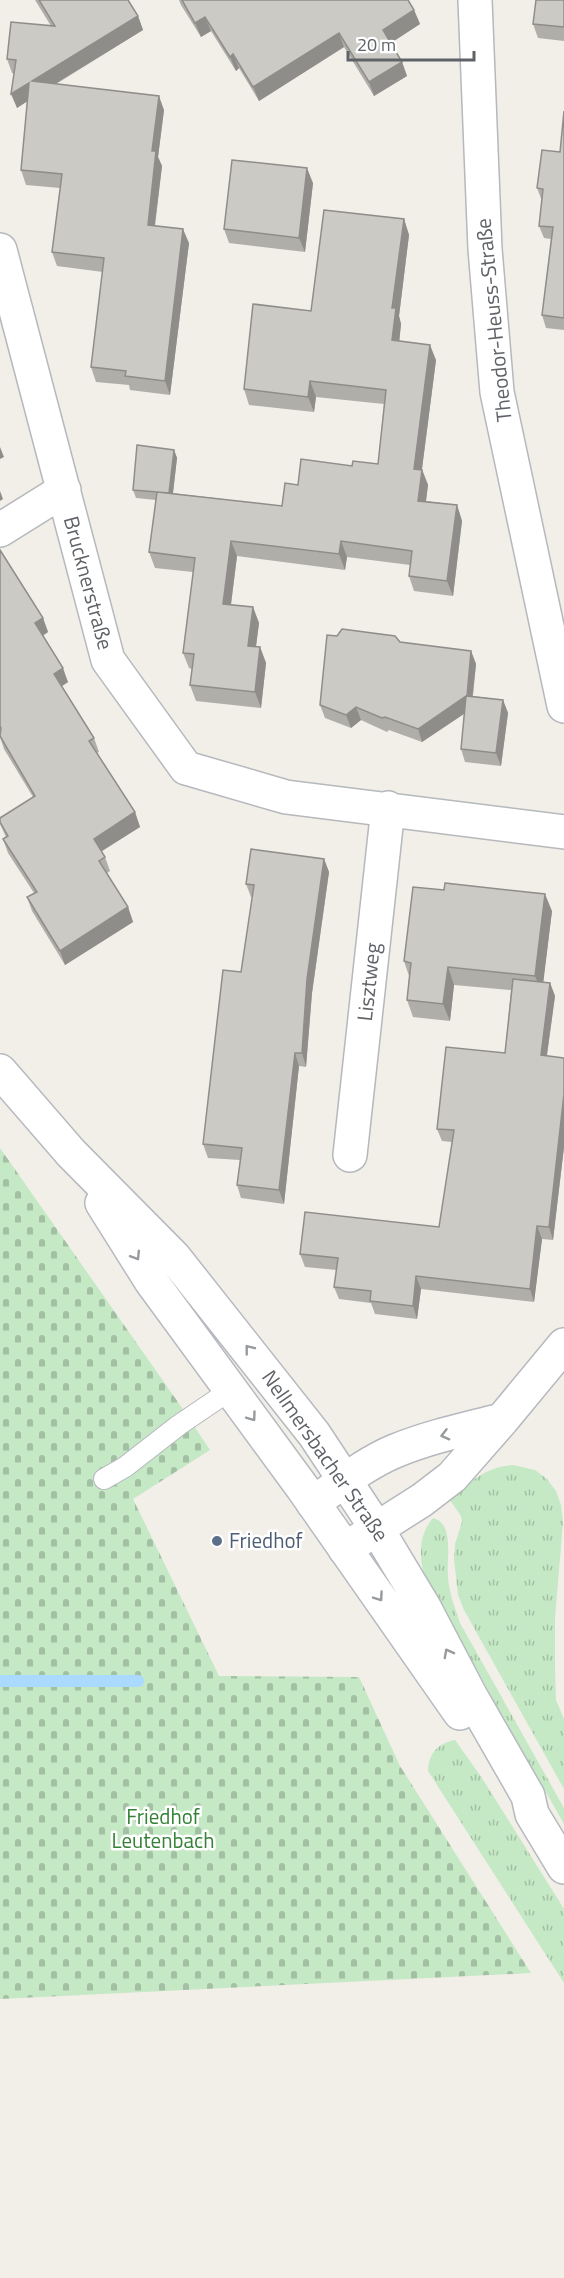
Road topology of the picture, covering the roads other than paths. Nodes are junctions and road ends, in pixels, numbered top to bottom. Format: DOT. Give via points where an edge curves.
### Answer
graph roads {
  1 [pos="475,0"];
  2 [pos="0,250"];
  3 [pos="64,490"];
  4 [pos="0,530"];
  5 [pos="564,706"];
  6 [pos="388,808"];
  7 [pos="564,832"];
  8 [pos="0,1071"];
  9 [pos="71,1153"];
  10 [pos="350,1155"];
  11 [pos="564,1344"];
  12 [pos="232,1389"];
  13 [pos="502,1420"];
  14 [pos="104,1479"];
  15 [pos="346,1481"];
  16 [pos="314,1503"];
  17 [pos="377,1529"];
  18 [pos="345,1549"];
  19 [pos="526,1804"];
  20 [pos="564,1867"];
  1 -- 5 [label="street, Theodor-Heuss-Straße" via="485,249 497,392"];
  2 -- 3 [label="street, Brucknerstraße"];
  3 -- 4 [label="street"];
  3 -- 6 [label="street, Brucknerstraße" via="108,660 186,768 286,797"];
  6 -- 7 [label="street, Brucknerstraße"];
  6 -- 10 [label="street, Lisztweg"];
  8 -- 9 [label="street, Nellmersbacher Straße"];
  9 -- 12 [label="street, Nellmersbacher Straße, one-way" via="151,1281"];
  15 -- 9 [label="street, Nellmersbacher Straße, one-way" via="287,1398 174,1257"];
  11 -- 13 [label="street"];
  12 -- 14 [label="lane"];
  12 -- 16 [label="street, Nellmersbacher Straße, one-way"];
  13 -- 15 [label="street, one-way" via="394,1451"];
  13 -- 17 [label="street" via="452,1477"];
  15 -- 16 [label="street"];
  15 -- 17 [label="street, Nellmersbacher Straße"];
  16 -- 18 [label="street, Nellmersbacher Straße"];
  17 -- 18 [label="street"];
  19 -- 17 [label="street, Nellmersbacher Straße, one-way" via="424,1607"];
  18 -- 19 [label="street, Nellmersbacher Straße, one-way"];
  19 -- 20 [label="street"];
}
